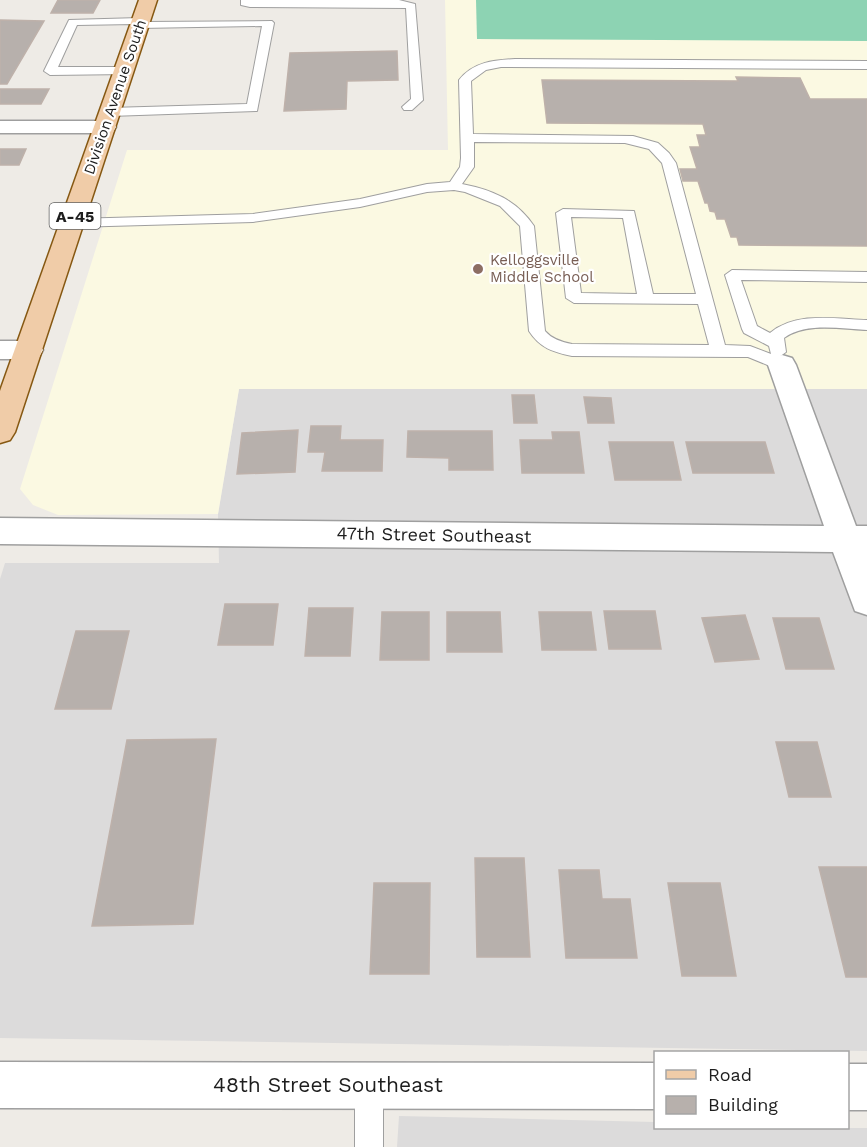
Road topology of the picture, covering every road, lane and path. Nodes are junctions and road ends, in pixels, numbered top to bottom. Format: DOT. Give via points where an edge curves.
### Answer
graph roads {
  1 [pos="245,1"];
  2 [pos="142,15"];
  3 [pos="242,23"];
  4 [pos="867,65"];
  5 [pos="124,71"];
  6 [pos="408,107"];
  7 [pos="108,120"];
  8 [pos="0,127"];
  9 [pos="469,138"];
  10 [pos="454,186"];
  11 [pos="73,223"];
  12 [pos="867,277"];
  13 [pos="646,298"];
  14 [pos="704,299"];
  15 [pos="867,325"];
  16 [pos="0,350"];
  17 [pos="29,350"];
  18 [pos="718,350"];
  19 [pos="778,353"];
  20 [pos="0,432"];
  21 [pos="0,531"];
  22 [pos="856,539"];
  23 [pos="867,601"];
  24 [pos="0,1084"];
  25 [pos="369,1086"];
  26 [pos="654,1086"];
  27 [pos="849,1087"];
  28 [pos="867,1087"];
  29 [pos="369,1147"];
  1 -- 3 [label="lane"];
  1 -- 6 [label="lane" via="411,6 417,100"];
  2 -- 3 [label="lane"];
  2 -- 5 [label="main road, Division Avenue South / A-45"];
  2 -- 5 [label="lane" via="73,22 50,71"];
  3 -- 7 [label="lane" via="268,23 253,108"];
  4 -- 9 [label="lane" via="484,65 465,80"];
  5 -- 7 [label="main road, Division Avenue South / A-45"];
  7 -- 8 [label="street"];
  7 -- 11 [label="main road, Division Avenue South / A-45"];
  9 -- 10 [label="lane" via="467,167"];
  9 -- 14 [label="lane" via="617,138 659,148 669,163"];
  10 -- 11 [label="lane" via="253,219"];
  10 -- 18 [label="lane" via="500,200 523,219 527,226 536,324 546,342 572,350"];
  11 -- 17 [label="main road, Division Avenue South / A-45"];
  12 -- 19 [label="lane" via="732,275 750,328"];
  13 -- 13 [label="lane" via="629,214 563,213 574,298"];
  13 -- 14 [label="lane"];
  14 -- 18 [label="lane"];
  15 -- 19 [label="lane" via="789,326 776,336"];
  16 -- 17 [label="street"];
  17 -- 20 [label="main road, Division Avenue South / A-45"];
  18 -- 19 [label="lane"];
  19 -- 22 [label="street"];
  21 -- 22 [label="street, 47th Street Southeast"];
  22 -- 23 [label="street"];
  24 -- 25 [label="street, 48th Street Southeast"];
  25 -- 26 [label="street, 48th Street Southeast"];
  25 -- 29 [label="lane"];
  27 -- 28 [label="street"];
}
